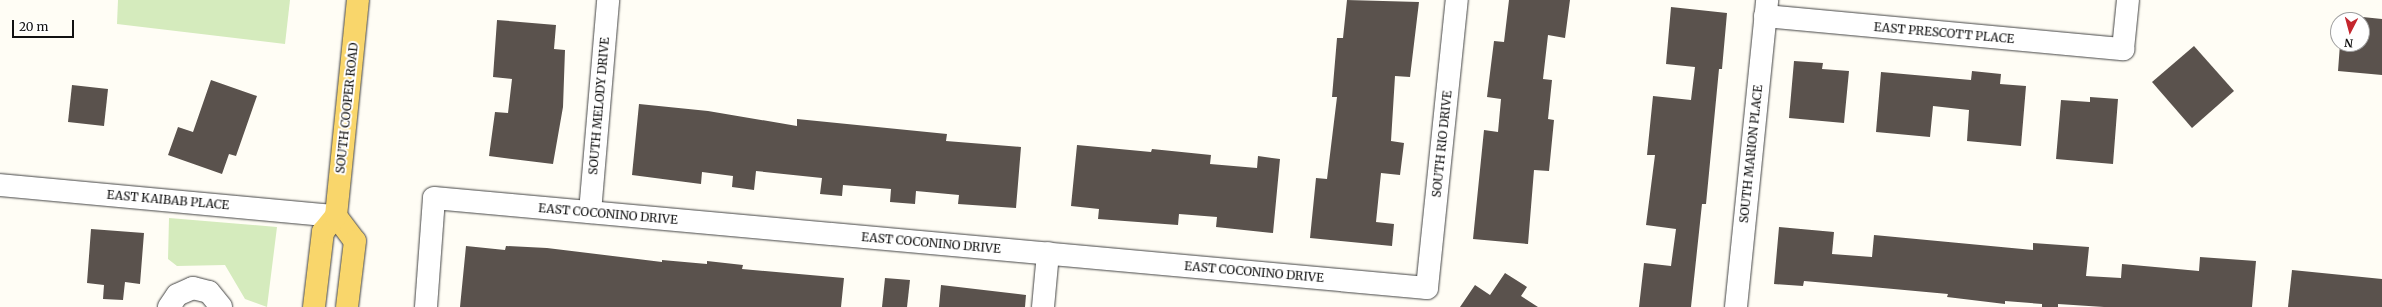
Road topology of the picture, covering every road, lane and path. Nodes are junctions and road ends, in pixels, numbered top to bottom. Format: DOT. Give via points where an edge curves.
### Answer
graph roads {
  1 [pos="358,0"];
  2 [pos="608,0"];
  3 [pos="1457,0"];
  4 [pos="2128,0"];
  5 [pos="1766,8"];
  6 [pos="0,185"];
  7 [pos="590,212"];
  8 [pos="336,216"];
  9 [pos="1048,253"];
  10 [pos="1427,288"];
  11 [pos="169,307"];
  12 [pos="221,307"];
  13 [pos="314,307"];
  14 [pos="347,307"];
  15 [pos="426,307"];
  16 [pos="1044,307"];
  17 [pos="1736,307"];
  1 -- 8 [label="main road, SOUTH COOPER ROAD"];
  2 -- 7 [label="street, SOUTH MELODY DRIVE"];
  3 -- 10 [label="street, SOUTH RIO DRIVE"];
  4 -- 5 [label="street, EAST PRESCOTT PLACE" via="2123,49"];
  5 -- 17 [label="street, SOUTH MARION PLACE"];
  6 -- 8 [label="street, EAST KAIBAB PLACE"];
  7 -- 9 [label="street, EAST COCONINO DRIVE"];
  7 -- 15 [label="street, EAST COCONINO DRIVE" via="434,198"];
  8 -- 13 [label="main road" via="323,232"];
  8 -- 14 [label="main road" via="355,241"];
  9 -- 10 [label="street, EAST COCONINO DRIVE"];
  9 -- 16 [label="street"];
  11 -- 12 [label="street" via="177,295 193,288 209,292"];
}
